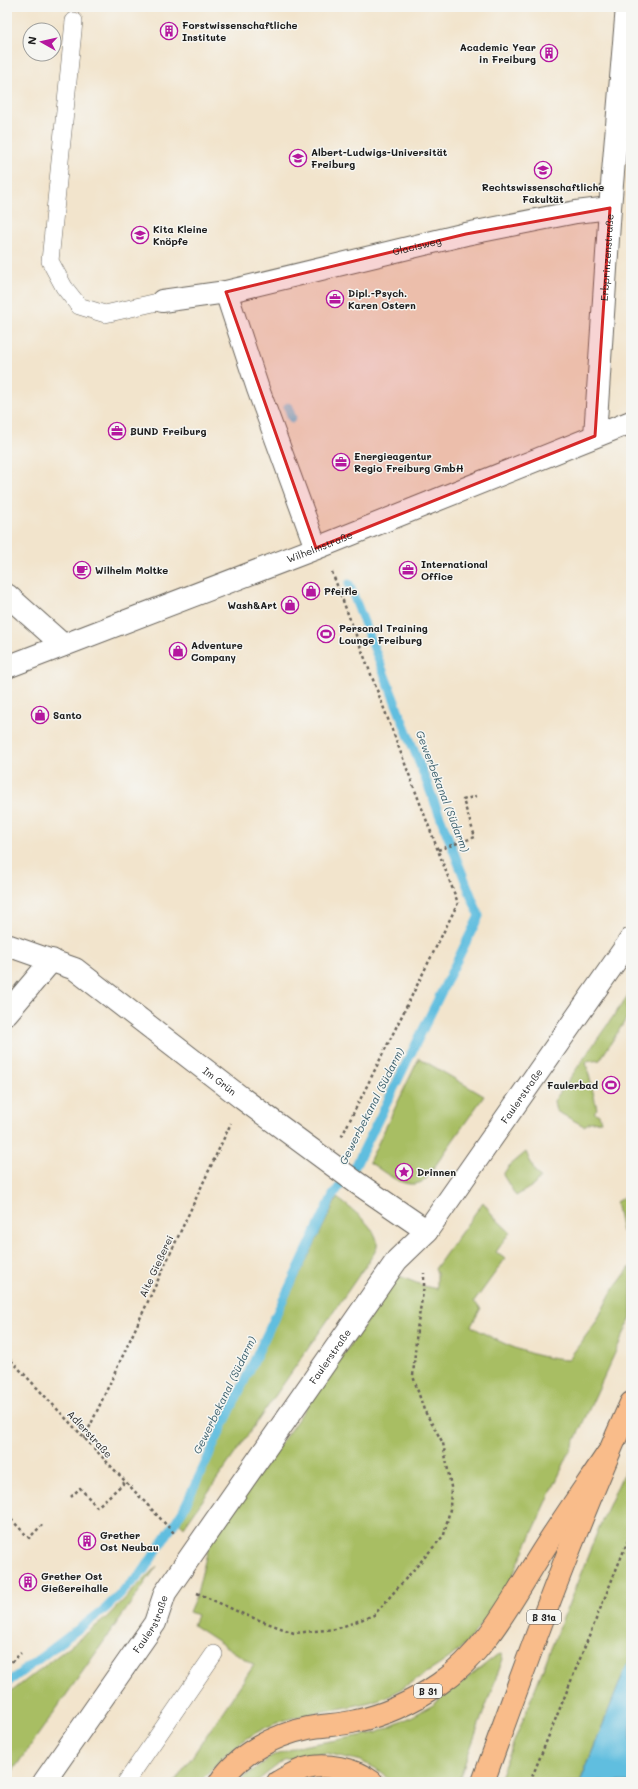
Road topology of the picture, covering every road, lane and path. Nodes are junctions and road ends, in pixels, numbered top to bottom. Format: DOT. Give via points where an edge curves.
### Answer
graph roads {
  1 [pos="628,7"];
  2 [pos="74,21"];
  3 [pos="610,208"];
  4 [pos="226,292"];
  5 [pos="162,302"];
  6 [pos="631,422"];
  7 [pos="595,436"];
  8 [pos="319,547"];
  9 [pos="7,595"];
  10 [pos="63,645"];
  11 [pos="7,667"];
  12 [pos="476,796"];
  13 [pos="438,850"];
  14 [pos="631,939"];
  15 [pos="7,945"];
  16 [pos="52,960"];
  17 [pos="7,1013"];
  18 [pos="242,1099"];
  19 [pos="329,1162"];
  20 [pos="427,1231"];
  21 [pos="424,1273"];
  22 [pos="7,1356"];
  23 [pos="631,1403"];
  24 [pos="84,1438"];
  25 [pos="608,1453"];
  26 [pos="125,1482"];
  27 [pos="71,1497"];
  28 [pos="7,1515"];
  29 [pos="42,1525"];
  30 [pos="631,1532"];
  31 [pos="177,1536"];
  32 [pos="176,1577"];
  33 [pos="21,1653"];
  34 [pos="214,1654"];
  35 [pos="7,1666"];
  36 [pos="44,1782"];
  37 [pos="126,1782"];
  38 [pos="220,1782"];
  39 [pos="278,1782"];
  40 [pos="372,1782"];
  41 [pos="483,1782"];
  42 [pos="530,1782"];
  1 -- 3 [label="street, Erbprinzenstraße"];
  2 -- 5 [label="lane" via="50,262 64,287 79,306 105,314"];
  3 -- 4 [label="street, Glacisweg" via="576,212 466,234"];
  3 -- 7 [label="street, Erbprinzenstraße"];
  4 -- 5 [label="street, Glacisweg"];
  4 -- 8 [label="street" via="258,389"];
  6 -- 7 [label="street, Wilhelmstraße"];
  7 -- 8 [label="street, Wilhelmstraße"];
  8 -- 10 [label="street, Wilhelmstraße"];
  8 -- 13 [label="path"];
  9 -- 10 [label="street"];
  10 -- 11 [label="street, Wilhelmstraße"];
  12 -- 13 [label="path" via="463,800 475,837"];
  13 -- 19 [label="path" via="458,902"];
  14 -- 20 [label="street, Faulerstraße"];
  15 -- 16 [label="street, Im Grün"];
  16 -- 17 [label="street"];
  16 -- 18 [label="street, Im Grün" via="75,969"];
  18 -- 19 [label="street, Im Grün"];
  18 -- 24 [label="path, Alte Gießerei"];
  19 -- 20 [label="street, Im Grün"];
  20 -- 32 [label="street, Faulerstraße" via="397,1260"];
  21 -- 32 [label="path" via="413,1376 424,1410 443,1443 451,1487 450,1509 444,1535 374,1615 336,1629 294,1633 197,1593"];
  22 -- 24 [label="path, Adlerstraße"];
  23 -- 25 [label="highway, B 31"];
  24 -- 26 [label="path, Adlerstraße"];
  25 -- 38 [label="highway, B 31" via="547,1544 508,1610 484,1641 440,1684 408,1703 381,1714 357,1721 308,1728 281,1736 249,1752"];
  25 -- 41 [label="highway, B 31a" via="529,1654"];
  26 -- 27 [label="path" via="97,1507 80,1488"];
  26 -- 31 [label="path, Adlerstraße"];
  28 -- 29 [label="path" via="29,1538"];
  30 -- 42 [label="path"];
  32 -- 36 [label="street, Faulerstraße" via="165,1593 155,1623"];
  33 -- 35 [label="path"];
  34 -- 37 [label="lane"];
  39 -- 40 [label="highway" via="304,1769 321,1766 349,1770"];
}
